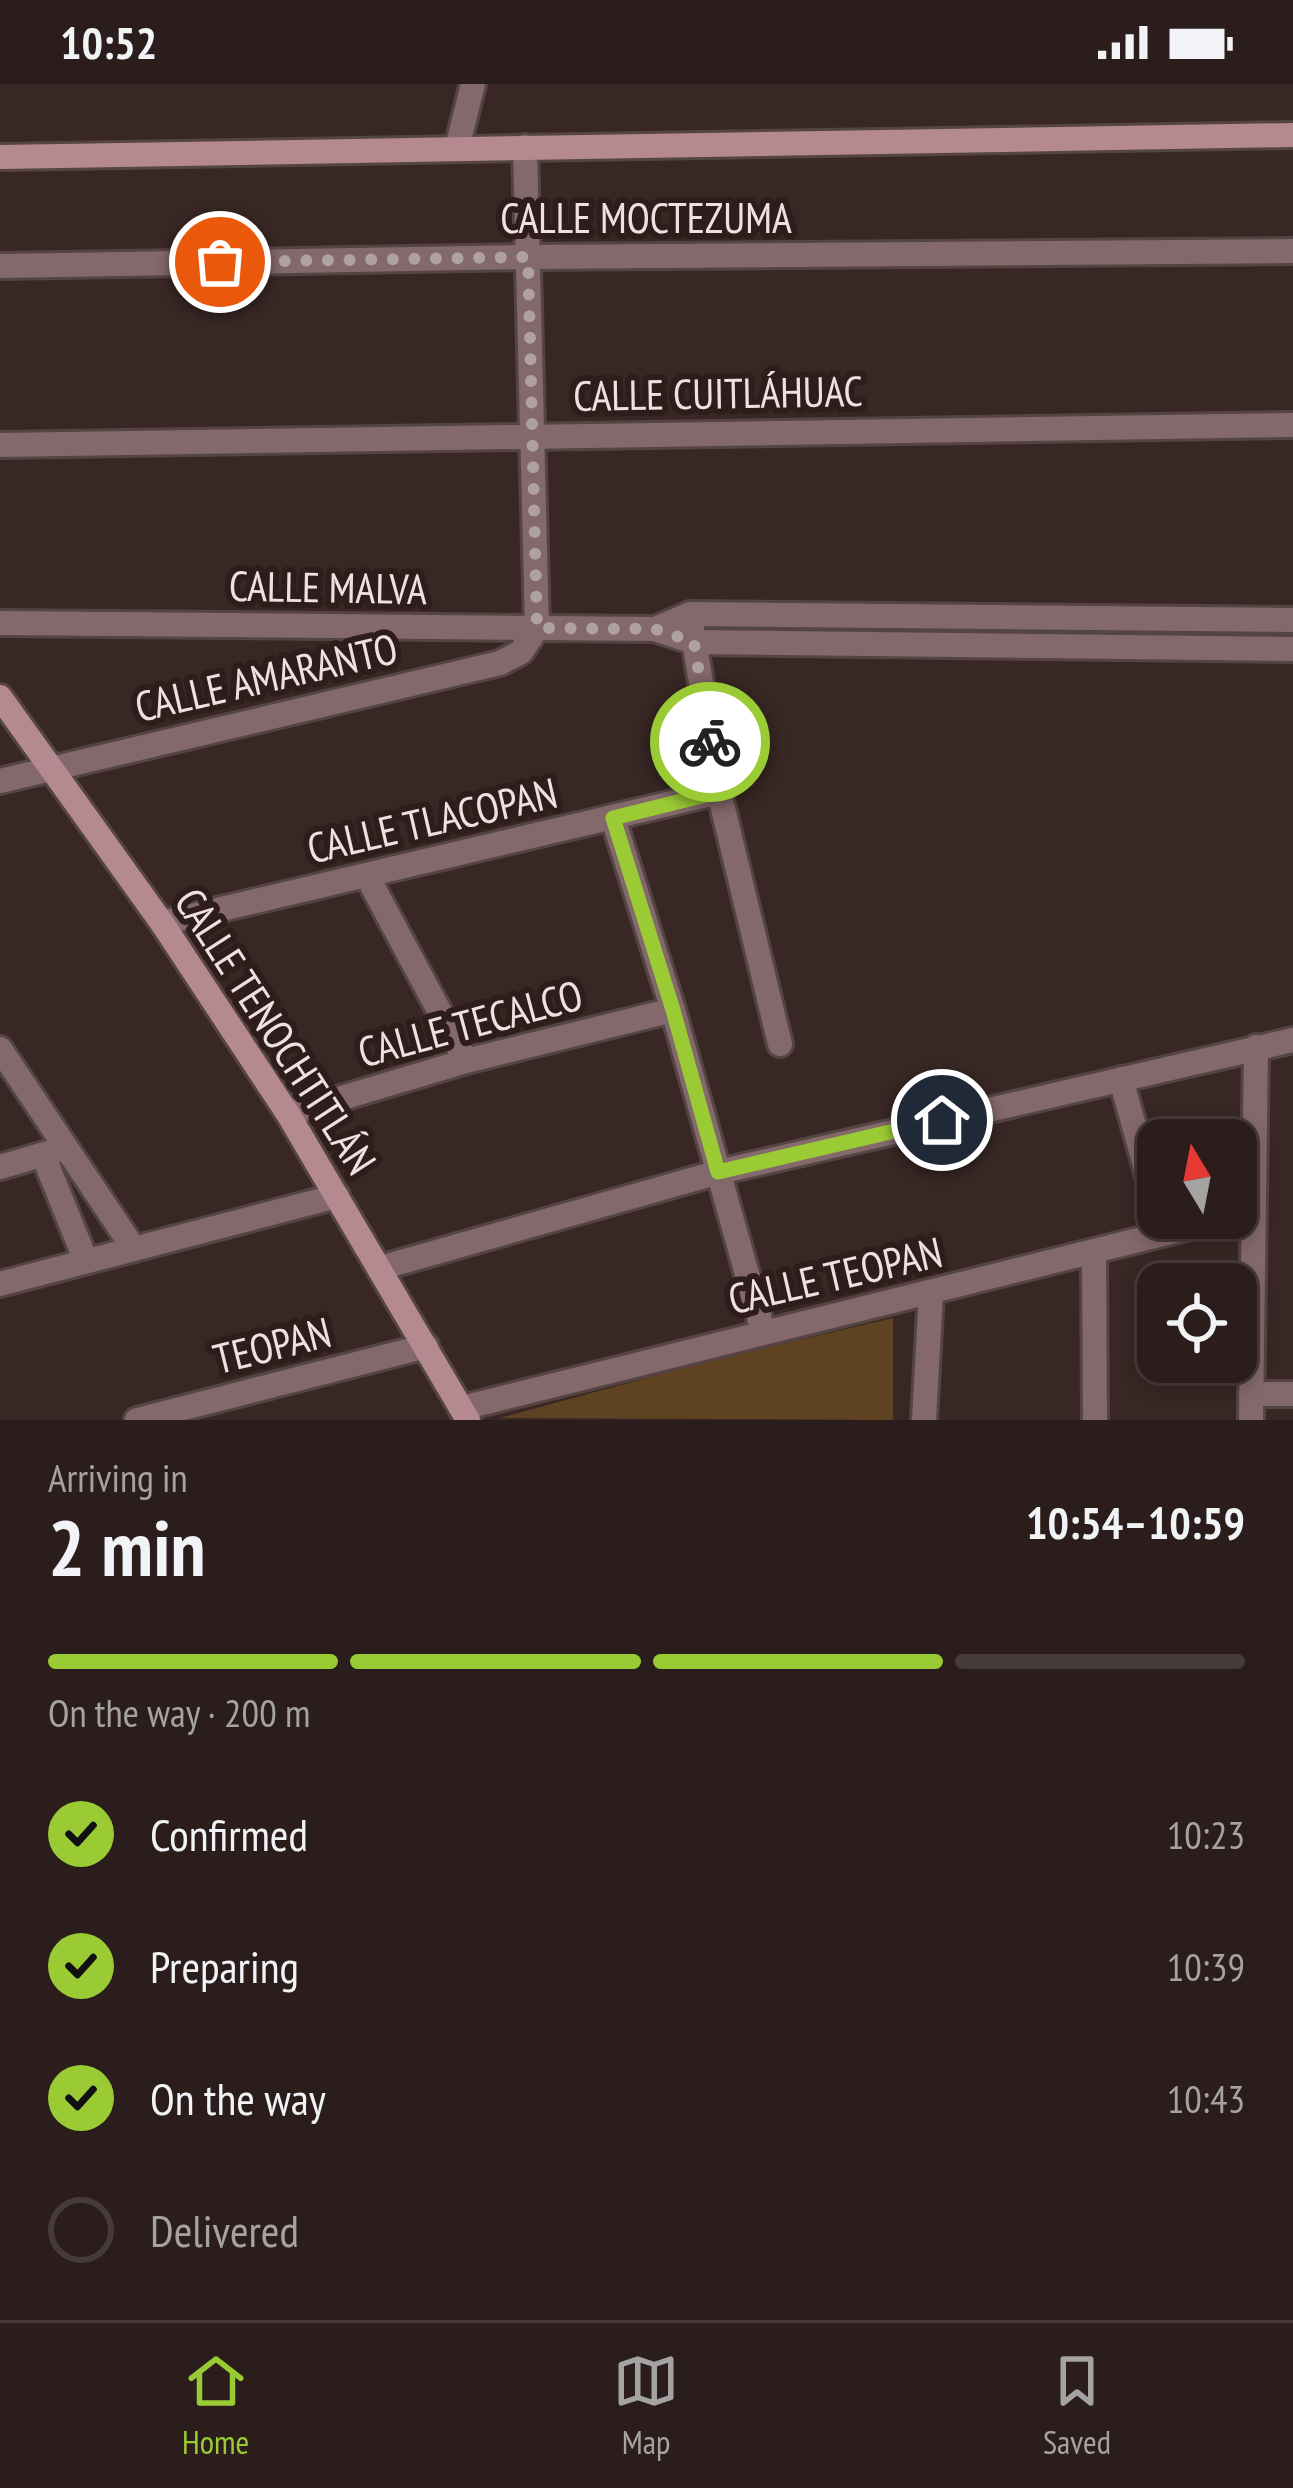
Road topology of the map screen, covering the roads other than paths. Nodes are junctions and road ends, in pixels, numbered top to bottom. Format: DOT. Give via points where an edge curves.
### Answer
graph roads {
  1 [pos="473,84"];
  2 [pos="1293,135"];
  3 [pos="525,147"];
  4 [pos="458,148"];
  5 [pos="0,157"];
  6 [pos="1293,251"];
  7 [pos="528,257"];
  8 [pos="0,266"];
  9 [pos="1293,425"];
  10 [pos="532,434"];
  11 [pos="0,445"];
  12 [pos="690,614"];
  13 [pos="1293,620"];
  14 [pos="0,623"];
  15 [pos="537,628"];
  16 [pos="655,629"];
  17 [pos="694,642"];
  18 [pos="1293,650"];
  19 [pos="0,697"];
  20 [pos="51,768"];
  21 [pos="0,781"];
  22 [pos="718,792"];
  23 [pos="613,818"];
  24 [pos="367,875"];
  25 [pos="162,923"];
  26 [pos="673,1010"];
  27 [pos="1293,1040"];
  28 [pos="780,1044"];
  29 [pos="1256,1047"];
  30 [pos="0,1049"];
  31 [pos="466,1061"];
  32 [pos="1121,1079"];
  33 [pos="288,1114"];
  34 [pos="1251,1119"];
  35 [pos="1137,1136"];
  36 [pos="68,1147"];
  37 [pos="43,1155"];
  38 [pos="0,1167"];
  39 [pos="718,1172"];
  40 [pos="337,1196"];
  41 [pos="1137,1232"];
  42 [pos="1246,1239"];
  43 [pos="134,1249"];
  44 [pos="1094,1252"];
  45 [pos="86,1261"];
  46 [pos="380,1268"];
  47 [pos="0,1283"];
  48 [pos="931,1293"];
  49 [pos="763,1331"];
  50 [pos="426,1346"];
  51 [pos="1251,1394"];
  52 [pos="1293,1394"];
  53 [pos="465,1414"];
  54 [pos="137,1420"];
  55 [pos="924,1420"];
  56 [pos="1095,1420"];
  57 [pos="1250,1420"];
  1 -- 4 [label="street"];
  2 -- 3 [label="street"];
  3 -- 4 [label="street"];
  3 -- 7 [label="street"];
  4 -- 5 [label="street"];
  6 -- 7 [label="street, CALLE MOCTEZUMA"];
  7 -- 8 [label="street, CALLE MOCTEZUMA"];
  7 -- 10 [label="street"];
  9 -- 10 [label="street, CALLE CUITLÁHUAC"];
  10 -- 11 [label="street, CALLE CUITLÁHUAC"];
  10 -- 15 [label="street"];
  12 -- 13 [label="street, CALLE MALVA"];
  12 -- 16 [label="street, CALLE MALVA"];
  12 -- 17 [label="street"];
  14 -- 15 [label="street, CALLE MALVA"];
  15 -- 16 [label="street, CALLE MALVA"];
  15 -- 20 [label="street, CALLE AMARANTO" via="521,652 500,663"];
  16 -- 17 [label="street, CALLE MALVA"];
  17 -- 18 [label="street, CALLE MALVA"];
  17 -- 22 [label="street"];
  19 -- 20 [label="street, CALLE TENOCHTITLÁN"];
  20 -- 21 [label="street, CALLE AMARANTO"];
  20 -- 25 [label="street, CALLE TENOCHTITLÁN"];
  22 -- 23 [label="street, CALLE TLACOPAN"];
  22 -- 28 [label="street"];
  23 -- 24 [label="street, CALLE TLACOPAN"];
  23 -- 26 [label="street"];
  24 -- 25 [label="street, CALLE TLACOPAN"];
  24 -- 31 [label="street"];
  25 -- 33 [label="street, CALLE TENOCHTITLÁN"];
  26 -- 31 [label="street, CALLE TECALCO"];
  26 -- 39 [label="street"];
  27 -- 29 [label="street"];
  29 -- 32 [label="street"];
  29 -- 34 [label="street"];
  30 -- 36 [label="street"];
  31 -- 33 [label="street, CALLE TECALCO"];
  32 -- 35 [label="street"];
  32 -- 39 [label="street"];
  33 -- 40 [label="street, CALLE TENOCHTITLÁN"];
  36 -- 37 [label="street"];
  36 -- 43 [label="street"];
  37 -- 38 [label="street"];
  37 -- 45 [label="street"];
  39 -- 46 [label="street"];
  39 -- 49 [label="street"];
  40 -- 43 [label="street"];
  40 -- 46 [label="street, CALLE TENOCHTITLÁN"];
  41 -- 44 [label="street, CALLE TEOPAN"];
  42 -- 51 [label="street"];
  43 -- 45 [label="street"];
  44 -- 48 [label="street, CALLE TEOPAN"];
  44 -- 56 [label="street"];
  45 -- 47 [label="street"];
  46 -- 50 [label="street, CALLE TENOCHTITLÁN"];
  48 -- 49 [label="street, CALLE TEOPAN"];
  48 -- 55 [label="street"];
  49 -- 53 [label="street, CALLE TEOPAN"];
  50 -- 53 [label="street, CALLE TENOCHTITLÁN"];
  50 -- 54 [label="street, TEOPAN"];
  51 -- 52 [label="street"];
  51 -- 57 [label="street"];
}
